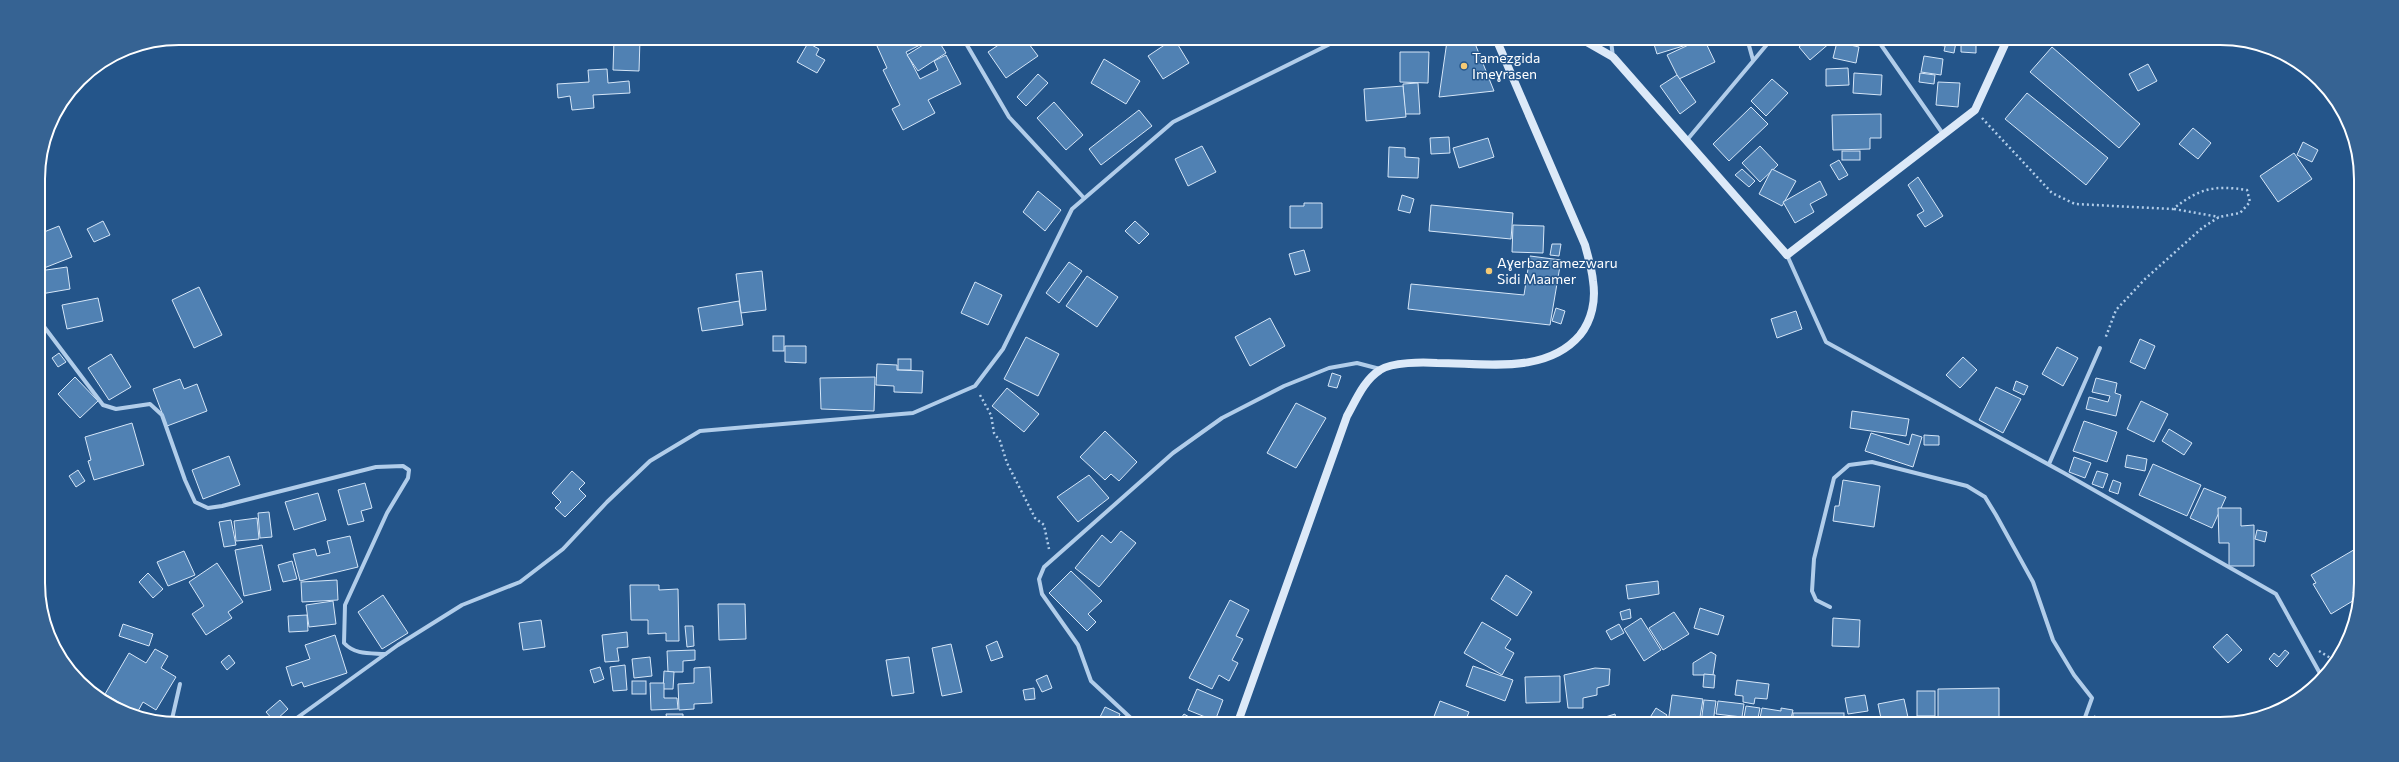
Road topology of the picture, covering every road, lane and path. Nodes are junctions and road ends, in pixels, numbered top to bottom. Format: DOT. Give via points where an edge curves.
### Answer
graph roads {
  1 [pos="967,45"];
  2 [pos="1328,45"];
  3 [pos="1499,45"];
  4 [pos="1591,45"];
  5 [pos="1611,45"];
  6 [pos="1749,45"];
  7 [pos="1766,45"];
  8 [pos="1881,45"];
  9 [pos="2005,45"];
  10 [pos="1613,57"];
  11 [pos="1753,60"];
  12 [pos="1975,110"];
  13 [pos="1944,135"];
  14 [pos="1686,140"];
  15 [pos="1084,198"];
  16 [pos="2174,208"];
  17 [pos="2219,217"];
  18 [pos="1787,255"];
  19 [pos="45,328"];
  20 [pos="2100,348"];
  21 [pos="1381,369"];
  22 [pos="975,386"];
  23 [pos="2049,464"];
  24 [pos="1052,558"];
  25 [pos="1830,607"];
  26 [pos="385,654"];
  27 [pos="2320,673"];
  28 [pos="180,684"];
  29 [pos="173,717"];
  30 [pos="298,717"];
  31 [pos="1130,717"];
  32 [pos="1240,717"];
  33 [pos="2086,717"];
  1 -- 15 [label="street" via="1009,117"];
  2 -- 15 [label="street" via="1173,122"];
  3 -- 21 [label="main road" via="1585,245 1594,281 1594,303 1589,325 1571,346 1546,359 1520,364 1428,362"];
  4 -- 10 [label="main road"];
  5 -- 10 [label="street"];
  6 -- 11 [label="street"];
  7 -- 11 [label="street"];
  8 -- 13 [label="street"];
  9 -- 12 [label="main road"];
  10 -- 14 [label="main road"];
  11 -- 14 [label="street"];
  12 -- 13 [label="main road"];
  12 -- 16 [label="path" via="2052,193 2075,204"];
  13 -- 18 [label="main road"];
  14 -- 18 [label="main road"];
  15 -- 22 [label="street" via="1072,209 1003,349"];
  16 -- 17 [label="path"];
  16 -- 17 [label="path" via="2193,194 2223,186 2247,190 2250,202 2240,213"];
  17 -- 20 [label="path" via="2202,228 2130,294 2116,310"];
  18 -- 23 [label="street" via="1826,342"];
  19 -- 26 [label="street" via="103,405 116,409 150,404 162,415 185,480 196,502 203,507 222,506 376,467 403,466 409,470 408,478 387,513 345,605 344,643 350,649 363,653"];
  20 -- 23 [label="street"];
  21 -- 24 [label="street" via="1357,363 1329,368 1277,390 1222,418 1169,457"];
  21 -- 32 [label="main road" via="1363,387 1347,416"];
  22 -- 24 [label="path" via="991,415 994,433 1000,441 1007,463 1035,518 1044,525"];
  22 -- 26 [label="street" via="913,413 700,430 650,461 563,549 520,582 462,605"];
  23 -- 27 [label="street" via="2276,594"];
  24 -- 31 [label="street" via="1044,566 1039,579 1042,594 1078,645 1091,681"];
  25 -- 33 [label="street" via="1816,600 1812,591 1814,559 1834,478 1849,465 1872,462 1967,486 1985,497 2033,582 2053,640 2074,675 2092,698"];
  26 -- 30 [label="street"];
  28 -- 29 [label="street"];
}
